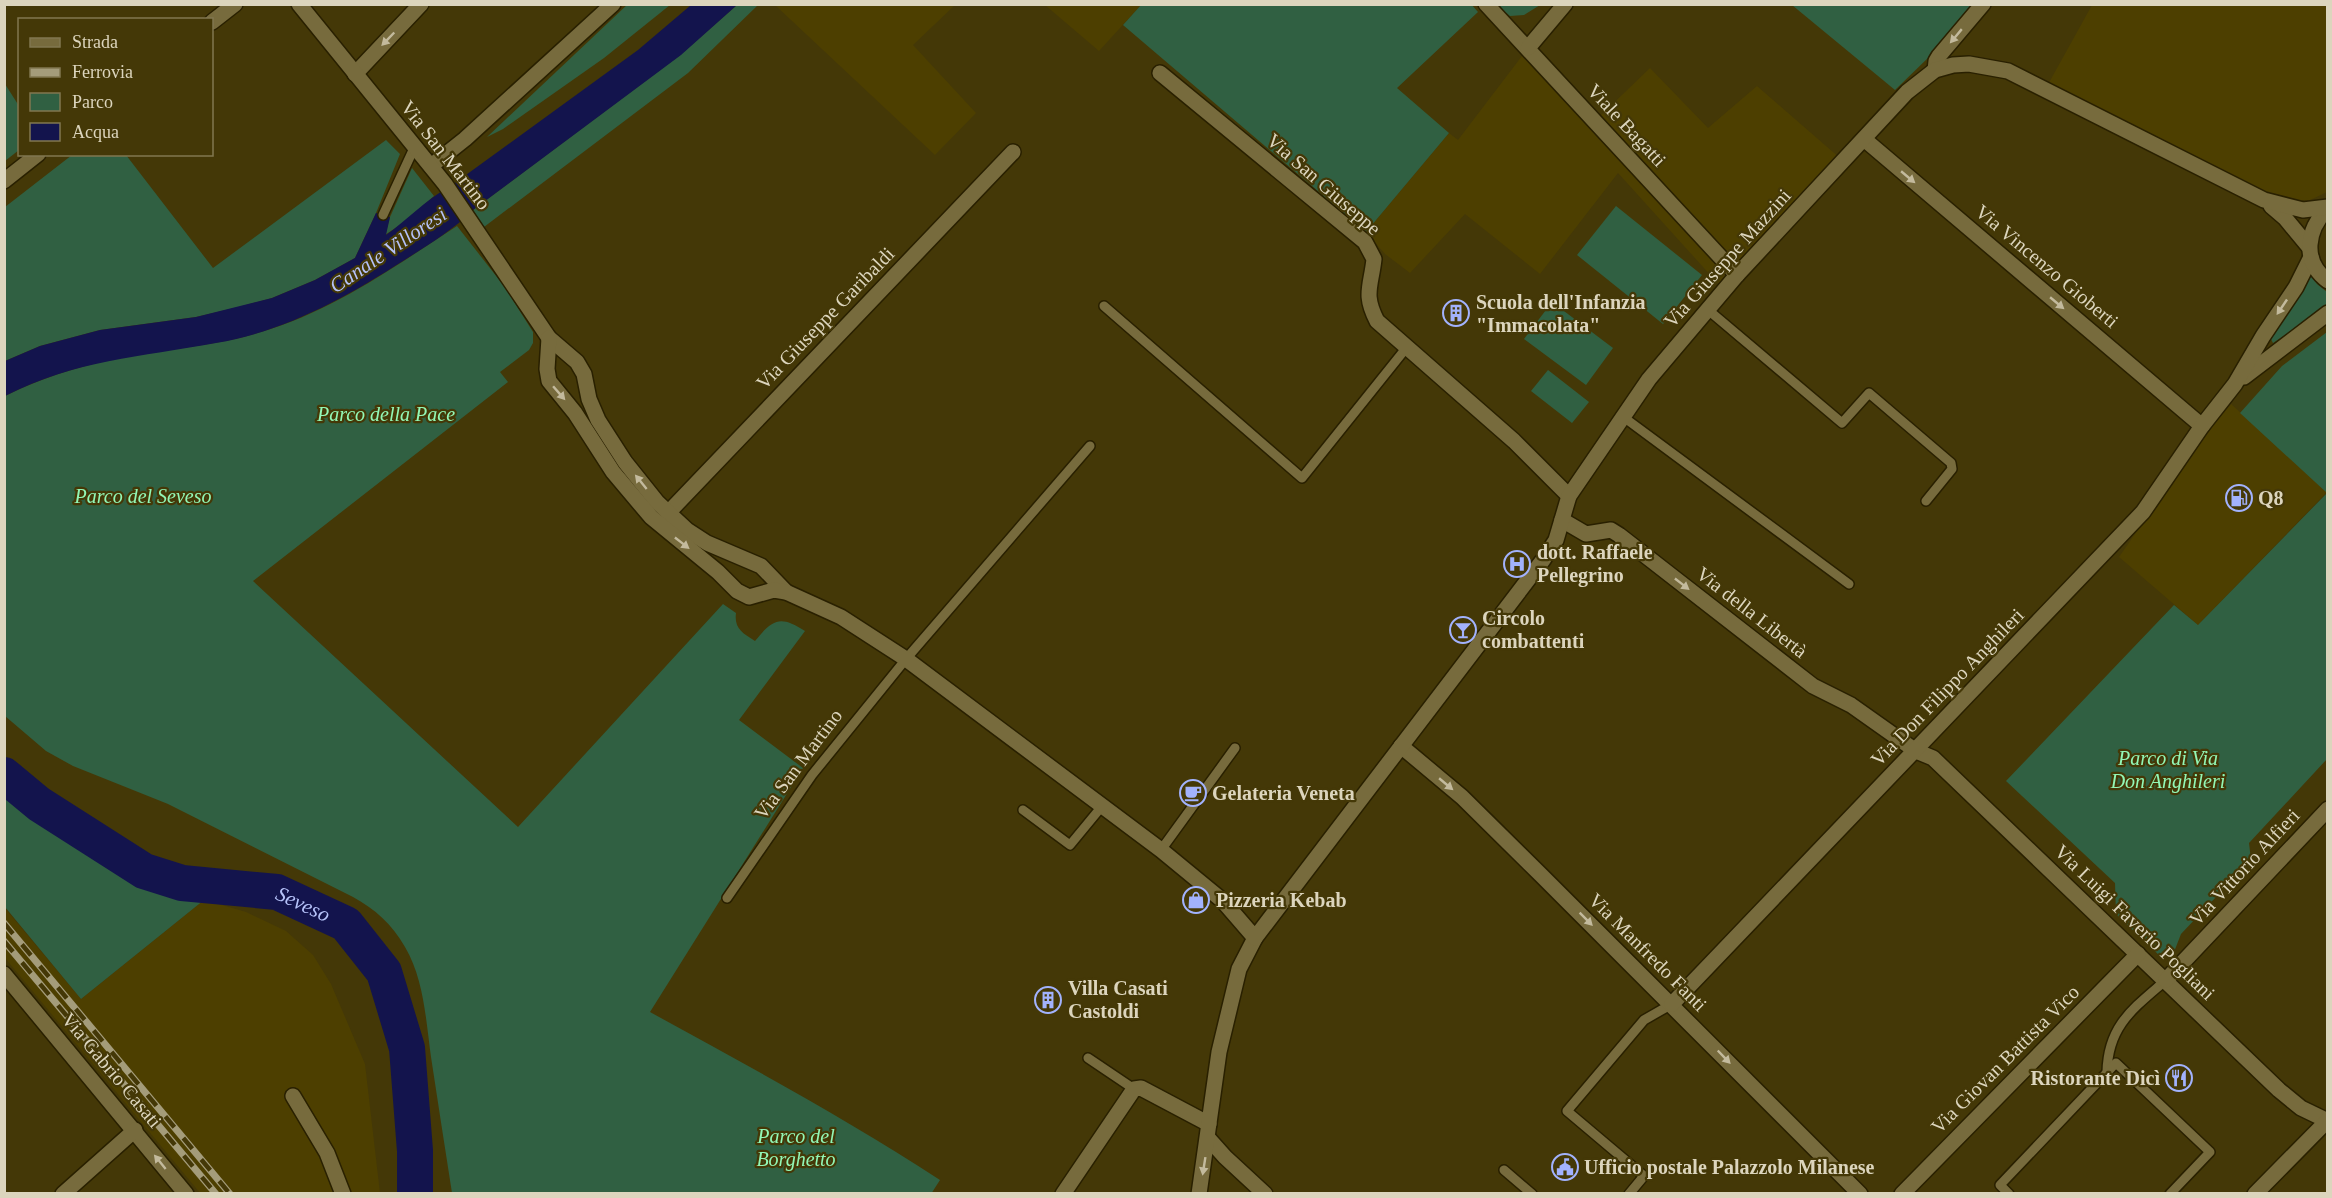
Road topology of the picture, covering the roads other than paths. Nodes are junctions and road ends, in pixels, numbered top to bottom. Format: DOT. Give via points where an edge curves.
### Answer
graph roads {
  1 [pos="235,4"];
  2 [pos="299,4"];
  3 [pos="421,4"];
  4 [pos="613,4"];
  5 [pos="1486,4"];
  6 [pos="1565,4"];
  7 [pos="1983,4"];
  8 [pos="213,21"];
  9 [pos="1528,48"];
  10 [pos="1935,70"];
  11 [pos="1160,73"];
  12 [pos="355,74"];
  13 [pos="1864,139"];
  14 [pos="415,146"];
  15 [pos="1013,152"];
  16 [pos="35,156"];
  17 [pos="431,166"];
  18 [pos="4,181"];
  19 [pos="2264,200"];
  20 [pos="2328,207"];
  21 [pos="383,215"];
  22 [pos="2310,251"];
  23 [pos="1737,275"];
  24 [pos="2328,281"];
  25 [pos="1104,306"];
  26 [pos="1707,309"];
  27 [pos="2328,313"];
  28 [pos="549,338"];
  29 [pos="1407,347"];
  30 [pos="2235,384"];
  31 [pos="1622,416"];
  32 [pos="2202,426"];
  33 [pos="1090,446"];
  34 [pos="1569,496"];
  35 [pos="1926,501"];
  36 [pos="668,513"];
  37 [pos="1562,520"];
  38 [pos="1849,584"];
  39 [pos="786,592"];
  40 [pos="906,659"];
  41 [pos="1401,746"];
  42 [pos="1235,748"];
  43 [pos="1916,751"];
  44 [pos="1103,805"];
  45 [pos="2328,809"];
  46 [pos="1023,810"];
  47 [pos="1161,849"];
  48 [pos="727,898"];
  49 [pos="1255,938"];
  50 [pos="2138,954"];
  51 [pos="4,974"];
  52 [pos="2166,980"];
  53 [pos="1672,1004"];
  54 [pos="1088,1058"];
  55 [pos="2107,1072"];
  56 [pos="1137,1088"];
  57 [pos="293,1096"];
  58 [pos="2327,1121"];
  59 [pos="135,1130"];
  60 [pos="1209,1131"];
  61 [pos="1504,1170"];
  62 [pos="63,1194"];
  63 [pos="186,1194"];
  64 [pos="342,1194"];
  65 [pos="1063,1194"];
  66 [pos="1199,1194"];
  67 [pos="1264,1194"];
  68 [pos="1532,1194"];
  69 [pos="1629,1194"];
  70 [pos="1860,1194"];
  71 [pos="1902,1194"];
  72 [pos="2008,1194"];
  73 [pos="2170,1194"];
  74 [pos="2256,1194"];
  1 -- 8 [label="street"];
  2 -- 12 [label="street, Via San Martino"];
  3 -- 12 [label="street, one-way"];
  4 -- 17 [label="street"];
  5 -- 9 [label="street, Viale Bagatti"];
  6 -- 9 [label="street"];
  7 -- 10 [label="street, one-way" via="1939,56"];
  9 -- 23 [label="street, Viale Bagatti"];
  10 -- 13 [label="street, Via Giuseppe Mazzini" via="1907,92"];
  10 -- 19 [label="street, Via Giuseppe Mazzini" via="1969,64 2008,71"];
  11 -- 29 [label="street, Via San Giuseppe" via="1365,242 1374,260 1368,297 1372,310 1377,321"];
  12 -- 14 [label="street, Via San Martino"];
  13 -- 23 [label="street, Via Giuseppe Mazzini"];
  13 -- 32 [label="street, Via Vincenzo Gioberti, one-way"];
  14 -- 17 [label="street, Via San Martino"];
  14 -- 21 [label="lane"];
  15 -- 36 [label="street, Via Giuseppe Garibaldi"];
  16 -- 18 [label="street"];
  17 -- 28 [label="street, Via San Martino"];
  19 -- 20 [label="street, Via Giuseppe Mazzini" via="2303,210"];
  19 -- 22 [label="street, Via Giuseppe Mazzini" via="2285,218"];
  20 -- 22 [label="street, Via Don Filippo Anghileri" via="2314,226"];
  22 -- 24 [label="street, Via Giuseppe Mazzini"];
  22 -- 30 [label="street, Via Don Filippo Anghileri, one-way" via="2296,287"];
  23 -- 26 [label="street, Via Giuseppe Mazzini"];
  25 -- 29 [label="lane" via="1302,478"];
  26 -- 31 [label="street, Via Giuseppe Mazzini"];
  26 -- 35 [label="lane" via="1842,423 1869,393 1951,463 1952,469"];
  27 -- 30 [label="street, Via Don Filippo Anghileri"];
  36 -- 28 [label="street, Via San Martino, one-way" via="609,438 593,410 581,367"];
  28 -- 39 [label="street, one-way" via="549,381 651,517 743,595"];
  29 -- 34 [label="street, Via San Giuseppe" via="1514,441"];
  30 -- 32 [label="street, Via Don Filippo Anghileri"];
  31 -- 34 [label="street, Via Giuseppe Mazzini"];
  31 -- 38 [label="lane"];
  32 -- 43 [label="street, Via Don Filippo Anghileri" via="2143,512"];
  33 -- 40 [label="lane, Via San Martino"];
  34 -- 37 [label="street, Via Giuseppe Mazzini"];
  36 -- 39 [label="street, Via San Martino" via="707,543 761,566"];
  37 -- 41 [label="street, Via Giuseppe Mazzini" via="1555,542"];
  37 -- 43 [label="street, Via della Libertà, one-way" via="1586,534 1611,530 1813,686 1851,705"];
  39 -- 40 [label="street, Via San Martino" via="841,617"];
  40 -- 44 [label="street, Via San Martino"];
  40 -- 48 [label="lane, Via San Martino" via="812,775"];
  41 -- 49 [label="street, Via Giuseppe Mazzini"];
  41 -- 53 [label="street, Via Manfredo Fanti, one-way" via="1462,797"];
  42 -- 47 [label="lane"];
  43 -- 50 [label="street, Via Luigi Faverio Pogliani" via="1933,758"];
  43 -- 53 [label="street, Via Don Filippo Anghileri"];
  44 -- 46 [label="lane" via="1070,845"];
  44 -- 47 [label="street, Via San Martino"];
  45 -- 52 [label="street, Via Vittorio Alfieri"];
  47 -- 49 [label="street, Via San Martino" via="1223,901"];
  49 -- 60 [label="street, Via Giuseppe Mazzini" via="1239,969 1219,1052"];
  50 -- 52 [label="street, Via Luigi Faverio Pogliani"];
  50 -- 71 [label="street, Via Giovan Battista Vico"];
  51 -- 59 [label="street, Via Gabrio Casati"];
  52 -- 55 [label="lane" via="2121,1022 2108,1055"];
  52 -- 58 [label="street, Via Luigi Faverio Pogliani" via="2279,1090 2301,1108"];
  53 -- 69 [label="lane" via="1644,1020 1567,1111 1644,1176"];
  53 -- 70 [label="street, Via Manfredo Fanti, one-way"];
  54 -- 56 [label="lane"];
  55 -- 72 [label="lane" via="2000,1185"];
  55 -- 73 [label="lane" via="2116,1063 2210,1152"];
  56 -- 60 [label="street"];
  56 -- 65 [label="street"];
  57 -- 64 [label="street" via="327,1153"];
  58 -- 74 [label="street"];
  59 -- 62 [label="street"];
  63 -- 59 [label="street, Via Gabrio Casati, one-way"];
  60 -- 66 [label="street, Via Giuseppe Mazzini, one-way"];
  60 -- 67 [label="street"];
  61 -- 68 [label="lane"];
}
